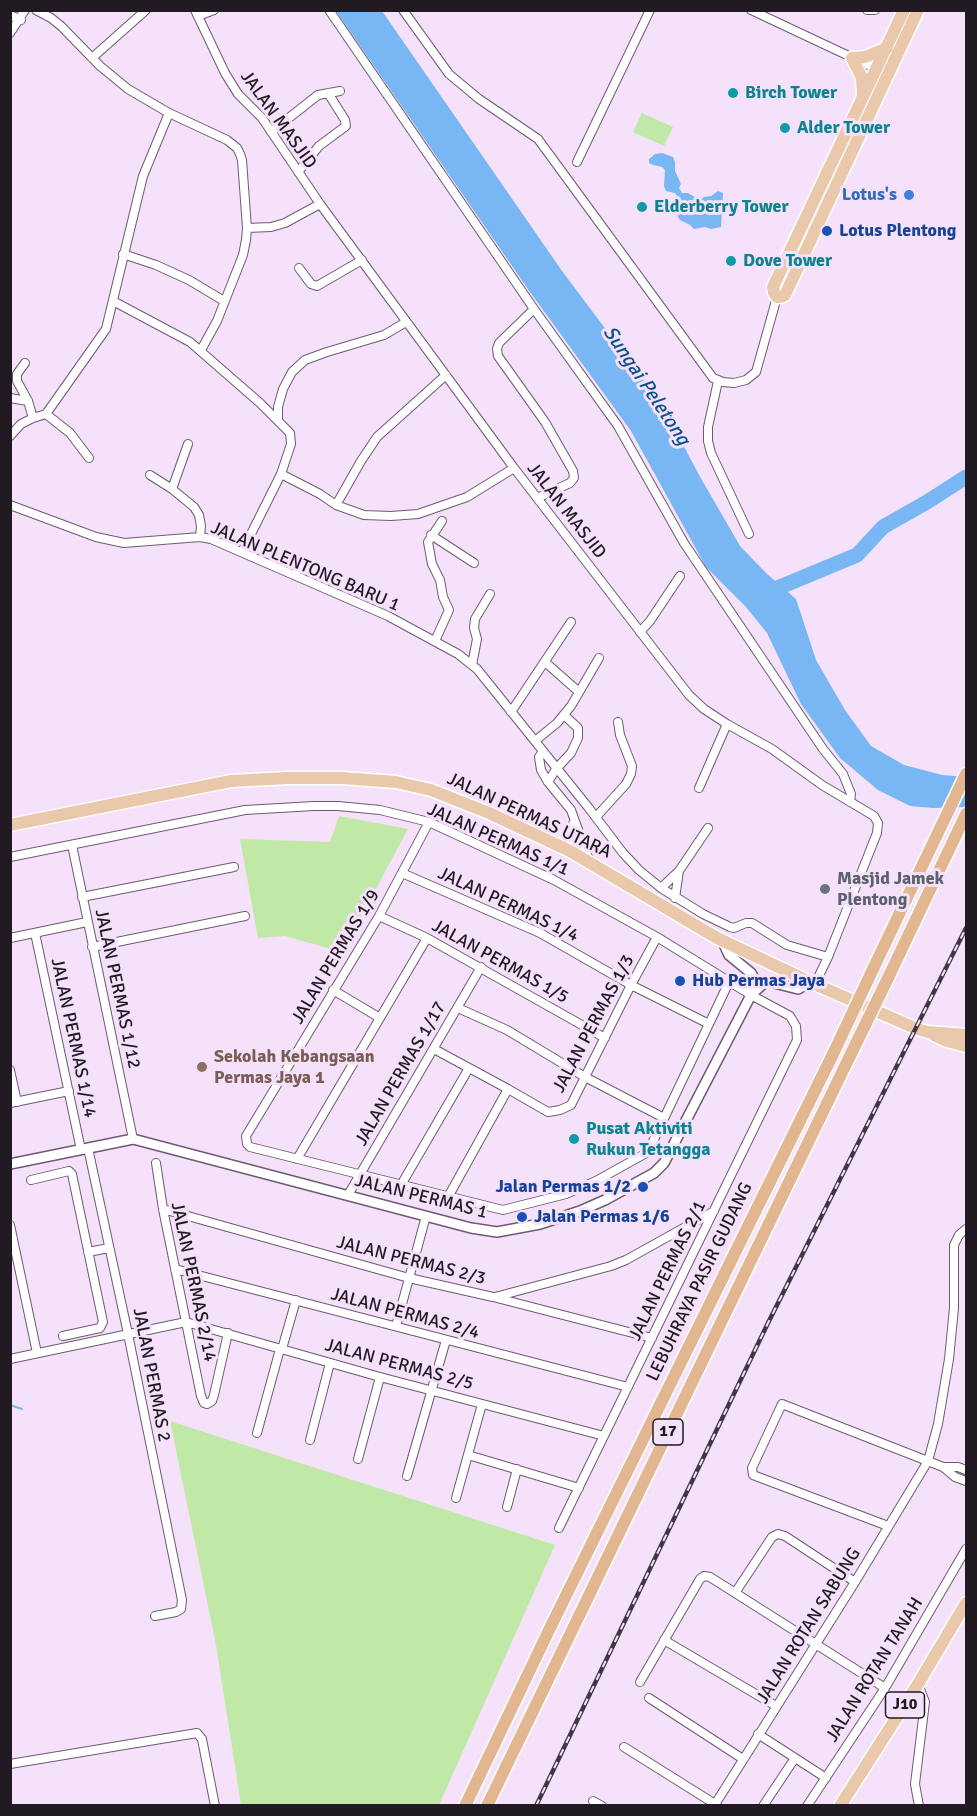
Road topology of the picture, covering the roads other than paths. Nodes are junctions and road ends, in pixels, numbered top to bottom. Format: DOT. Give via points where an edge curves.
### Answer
graph roads {
  1 [pos="26,10"];
  2 [pos="36,10"];
  3 [pos="146,10"];
  4 [pos="214,10"];
  5 [pos="329,10"];
  6 [pos="403,10"];
  7 [pos="650,10"];
  8 [pos="751,10"];
  9 [pos="867,10"];
  10 [pos="875,10"];
  11 [pos="904,10"];
  12 [pos="918,10"];
  13 [pos="196,13"];
  14 [pos="10,15"];
  15 [pos="21,20"];
  16 [pos="10,33"];
  17 [pos="887,48"];
  18 [pos="92,58"];
  19 [pos="852,58"];
  20 [pos="879,72"];
  21 [pos="340,91"];
  22 [pos="328,93"];
  23 [pos="864,97"];
  24 [pos="169,113"];
  25 [pos="271,132"];
  26 [pos="578,162"];
  27 [pos="298,172"];
  28 [pos="320,204"];
  29 [pos="253,228"];
  30 [pos="123,254"];
  31 [pos="362,260"];
  32 [pos="299,268"];
  33 [pos="777,297"];
  34 [pos="113,301"];
  35 [pos="224,302"];
  36 [pos="534,309"];
  37 [pos="406,322"];
  38 [pos="201,350"];
  39 [pos="25,363"];
  40 [pos="446,375"];
  41 [pos="718,381"];
  42 [pos="10,398"];
  43 [pos="28,401"];
  44 [pos="46,414"];
  45 [pos="33,418"];
  46 [pos="278,420"];
  47 [pos="10,436"];
  48 [pos="188,444"];
  49 [pos="89,458"];
  50 [pos="514,468"];
  51 [pos="281,474"];
  52 [pos="150,476"];
  53 [pos="172,489"];
  54 [pos="537,498"];
  55 [pos="10,505"];
  56 [pos="336,505"];
  57 [pos="442,521"];
  58 [pos="749,534"];
  59 [pos="431,535"];
  60 [pos="200,537"];
  61 [pos="242,552"];
  62 [pos="474,563"];
  63 [pos="315,571"];
  64 [pos="294,575"];
  65 [pos="680,576"];
  66 [pos="490,594"];
  67 [pos="572,622"];
  68 [pos="640,632"];
  69 [pos="435,641"];
  70 [pos="599,658"];
  71 [pos="545,662"];
  72 [pos="472,665"];
  73 [pos="579,692"];
  74 [pos="511,712"];
  75 [pos="564,715"];
  76 [pos="618,722"];
  77 [pos="727,724"];
  78 [pos="535,741"];
  79 [pos="543,751"];
  80 [pos="556,769"];
  81 [pos="966,774"];
  82 [pos="548,782"];
  83 [pos="699,788"];
  84 [pos="850,802"];
  85 [pos="571,810"];
  86 [pos="596,817"];
  87 [pos="965,817"];
  88 [pos="429,822"];
  89 [pos="10,825"];
  90 [pos="708,828"];
  91 [pos="72,845"];
  92 [pos="570,851"];
  93 [pos="10,857"];
  94 [pos="589,862"];
  95 [pos="234,867"];
  96 [pos="679,871"];
  97 [pos="402,873"];
  98 [pos="661,888"];
  99 [pos="82,897"];
  100 [pos="675,898"];
  101 [pos="245,916"];
  102 [pos="379,916"];
  103 [pos="87,922"];
  104 [pos="35,933"];
  105 [pos="657,937"];
  106 [pos="10,938"];
  107 [pos="427,938"];
  108 [pos="722,940"];
  109 [pos="92,948"];
  110 [pos="828,957"];
  111 [pos="481,968"];
  112 [pos="729,982"];
  113 [pos="812,983"];
  114 [pos="631,985"];
  115 [pos="333,990"];
  116 [pos="751,995"];
  117 [pos="458,1008"];
  118 [pos="380,1018"];
  119 [pos="709,1024"];
  120 [pos="796,1026"];
  121 [pos="928,1032"];
  122 [pos="964,1033"];
  123 [pos="605,1038"];
  124 [pos="966,1046"];
  125 [pos="434,1049"];
  126 [pos="469,1068"];
  127 [pos="10,1070"];
  128 [pos="585,1077"];
  129 [pos="508,1089"];
  130 [pos="69,1091"];
  131 [pos="14,1102"];
  132 [pos="664,1118"];
  133 [pos="133,1139"];
  134 [pos="85,1149"];
  135 [pos="297,1159"];
  136 [pos="156,1163"];
  137 [pos="10,1164"];
  138 [pos="360,1174"];
  139 [pos="31,1180"];
  140 [pos="401,1185"];
  141 [pos="348,1195"];
  142 [pos="448,1197"];
  143 [pos="163,1209"];
  144 [pos="714,1211"];
  145 [pos="426,1216"];
  146 [pos="10,1225"];
  147 [pos="966,1229"];
  148 [pos="109,1248"];
  149 [pos="88,1252"];
  150 [pos="175,1269"];
  151 [pos="409,1278"];
  152 [pos="494,1297"];
  153 [pos="296,1300"];
  154 [pos="186,1322"];
  155 [pos="396,1326"];
  156 [pos="128,1334"];
  157 [pos="228,1334"];
  158 [pos="63,1336"];
  159 [pos="652,1338"];
  160 [pos="446,1340"];
  161 [pos="281,1349"];
  162 [pos="37,1353"];
  163 [pos="10,1359"];
  164 [pos="330,1363"];
  165 [pos="380,1377"];
  166 [pos="628,1387"];
  167 [pos="431,1390"];
  168 [pos="483,1404"];
  169 [pos="257,1433"];
  170 [pos="604,1436"];
  171 [pos="310,1440"];
  172 [pos="468,1455"];
  173 [pos="358,1459"];
  174 [pos="928,1461"];
  175 [pos="943,1467"];
  176 [pos="518,1469"];
  177 [pos="966,1470"];
  178 [pos="407,1476"];
  179 [pos="966,1481"];
  180 [pos="579,1488"];
  181 [pos="456,1498"];
  182 [pos="507,1507"];
  183 [pos="888,1526"];
  184 [pos="559,1528"];
  185 [pos="966,1549"];
  186 [pos="855,1582"];
  187 [pos="735,1593"];
  188 [pos="966,1603"];
  189 [pos="155,1616"];
  190 [pos="664,1640"];
  191 [pos="816,1644"];
  192 [pos="640,1682"];
  193 [pos="918,1684"];
  194 [pos="885,1688"];
  195 [pos="649,1698"];
  196 [pos="776,1706"];
  197 [pos="758,1734"];
  198 [pos="624,1747"];
  199 [pos="795,1758"];
  200 [pos="743,1759"];
  201 [pos="10,1764"];
  202 [pos="825,1778"];
  203 [pos="594,1801"];
  204 [pos="714,1805"];
  205 [pos="215,1806"];
  206 [pos="465,1806"];
  207 [pos="488,1806"];
  208 [pos="602,1806"];
  209 [pos="763,1806"];
  210 [pos="807,1806"];
  211 [pos="840,1806"];
  212 [pos="919,1806"];
  1 -- 15 [label="street"];
  2 -- 18 [label="street" via="61,26"];
  3 -- 18 [label="street"];
  4 -- 13 [label="street"];
  5 -- 36 [label="street"];
  6 -- 41 [label="street" via="449,74 538,139"];
  7 -- 26 [label="street"];
  8 -- 19 [label="street"];
  9 -- 10 [label="street"];
  11 -- 17 [label="main road"];
  12 -- 20 [label="main road"];
  13 -- 25 [label="street, JALAN MASJID" via="238,94"];
  14 -- 15 [label="street"];
  15 -- 16 [label="street"];
  17 -- 19 [label="main road"];
  17 -- 20 [label="main road"];
  18 -- 24 [label="street" via="128,89"];
  19 -- 20 [label="street"];
  19 -- 23 [label="main road" via="862,78"];
  20 -- 23 [label="main road"];
  20 -- 33 [label="main road" via="785,294"];
  21 -- 22 [label="street"];
  22 -- 25 [label="street" via="312,99"];
  22 -- 27 [label="street" via="346,126 319,146"];
  23 -- 33 [label="main road" via="773,287"];
  24 -- 29 [label="street" via="237,148"];
  24 -- 30 [label="street" via="143,176"];
  25 -- 27 [label="street, JALAN MASJID"];
  27 -- 28 [label="street, JALAN MASJID"];
  28 -- 29 [label="street" via="285,224"];
  28 -- 31 [label="street, JALAN MASJID"];
  29 -- 35 [label="street"];
  30 -- 34 [label="street"];
  30 -- 35 [label="street" via="173,273"];
  31 -- 32 [label="street" via="317,286"];
  31 -- 37 [label="street, JALAN MASJID"];
  33 -- 41 [label="street" via="756,372 740,382"];
  34 -- 38 [label="street"];
  34 -- 44 [label="street" via="102,336"];
  35 -- 38 [label="street"];
  36 -- 54 [label="street" via="497,349 573,471 570,483"];
  36 -- 84 [label="street" via="618,426 684,543 843,774"];
  37 -- 40 [label="street, JALAN MASJID"];
  37 -- 46 [label="street" via="384,335 305,360 292,372 283,389"];
  38 -- 46 [label="street"];
  39 -- 43 [label="street" via="17,381"];
  40 -- 50 [label="street, JALAN MASJID"];
  40 -- 56 [label="street" via="377,437"];
  41 -- 58 [label="street" via="708,441"];
  42 -- 43 [label="street"];
  43 -- 45 [label="street"];
  44 -- 45 [label="street"];
  44 -- 49 [label="street" via="70,433"];
  45 -- 47 [label="street"];
  46 -- 51 [label="street" via="290,433 291,444"];
  48 -- 53 [label="street"];
  50 -- 54 [label="street, JALAN MASJID"];
  50 -- 56 [label="street" via="467,497 418,514 364,515"];
  51 -- 56 [label="street"];
  51 -- 61 [label="street"];
  52 -- 53 [label="street"];
  53 -- 60 [label="street" via="199,515"];
  54 -- 68 [label="street, JALAN MASJID"];
  55 -- 60 [label="street, JALAN PLENTONG BARU 1" via="96,537 124,543"];
  57 -- 59 [label="street"];
  59 -- 62 [label="street"];
  59 -- 69 [label="street" via="428,542 432,564 449,610"];
  60 -- 61 [label="street, JALAN PLENTONG BARU 1"];
  61 -- 64 [label="street, JALAN PLENTONG BARU 1"];
  63 -- 64 [label="street" via="303,565"];
  64 -- 69 [label="street, JALAN PLENTONG BARU 1"];
  65 -- 68 [label="street"];
  66 -- 72 [label="street" via="475,619 477,639"];
  67 -- 71 [label="street"];
  68 -- 77 [label="street, JALAN MASJID" via="689,695"];
  69 -- 72 [label="street, JALAN PLENTONG BARU 1"];
  70 -- 73 [label="street"];
  71 -- 73 [label="street"];
  71 -- 74 [label="street"];
  72 -- 74 [label="street, JALAN PLENTONG BARU 1"];
  73 -- 75 [label="street"];
  74 -- 78 [label="street, JALAN PLENTONG BARU 1"];
  75 -- 78 [label="street"];
  75 -- 80 [label="street" via="579,732 571,753"];
  76 -- 86 [label="street" via="631,774"];
  77 -- 83 [label="street"];
  77 -- 84 [label="street, JALAN MASJID"];
  78 -- 79 [label="street, JALAN PLENTONG BARU 1"];
  79 -- 80 [label="street, JALAN PLENTONG BARU 1"];
  79 -- 82 [label="street" via="539,763"];
  80 -- 82 [label="street"];
  80 -- 86 [label="street, JALAN PLENTONG BARU 1"];
  81 -- 206 [label="highway, LEBUHRAYA PASIR GUDANG / 17, bridge"];
  82 -- 85 [label="street"];
  84 -- 110 [label="street, JALAN MASJID" via="874,816 877,833"];
  85 -- 92 [label="street" via="574,835"];
  85 -- 94 [label="street"];
  86 -- 98 [label="street, JALAN PLENTONG BARU 1" via="623,853"];
  87 -- 207 [label="highway, LEBUHRAYA PASIR GUDANG / 17, bridge"];
  88 -- 91 [label="street, JALAN PERMAS 1/1" via="380,810 338,806 245,810"];
  88 -- 97 [label="street, JALAN PERMAS 1/9"];
  88 -- 105 [label="street, JALAN PERMAS 1/1" via="554,880"];
  89 -- 92 [label="main road, JALAN PERMAS UTARA" via="231,781 342,778 396,782 430,790"];
  90 -- 96 [label="street"];
  91 -- 93 [label="street, JALAN PERMAS 1/1"];
  91 -- 99 [label="street, JALAN PERMAS 1/12"];
  92 -- 94 [label="main road, JALAN PERMAS UTARA"];
  94 -- 108 [label="main road, JALAN PERMAS UTARA"];
  95 -- 99 [label="street"];
  96 -- 98 [label="street"];
  96 -- 100 [label="street"];
  97 -- 102 [label="street, JALAN PERMAS 1/9"];
  97 -- 114 [label="street, JALAN PERMAS 1/4" via="540,933"];
  98 -- 100 [label="street, JALAN PLENTONG BARU 1"];
  99 -- 103 [label="street, JALAN PERMAS 1/12"];
  100 -- 110 [label="street, JALAN PLENTONG BARU 1" via="730,927 752,923 787,945"];
  101 -- 109 [label="street"];
  102 -- 107 [label="street, JALAN PERMAS 1/5"];
  102 -- 115 [label="street, JALAN PERMAS 1/9"];
  103 -- 104 [label="street"];
  103 -- 109 [label="street, JALAN PERMAS 1/12"];
  104 -- 106 [label="street"];
  104 -- 130 [label="street, JALAN PERMAS 1/14"];
  105 -- 112 [label="street, JALAN PERMAS 1/1"];
  105 -- 114 [label="street, JALAN PERMAS 1/3"];
  107 -- 111 [label="street, JALAN PERMAS 1/5"];
  107 -- 118 [label="street"];
  108 -- 113 [label="main road, JALAN PERMAS UTARA"];
  108 -- 116 [label="street" via="729,955 754,978"];
  109 -- 133 [label="street, JALAN PERMAS 1/12"];
  110 -- 113 [label="street, JALAN MASJID"];
  111 -- 117 [label="street, JALAN PERMAS 1/17"];
  111 -- 123 [label="street, JALAN PERMAS 1/5"];
  112 -- 116 [label="street, JALAN PERMAS 1/1"];
  112 -- 119 [label="street"];
  113 -- 116 [label="street" via="798,989 766,981"];
  113 -- 121 [label="main road, JALAN PERMAS UTARA"];
  114 -- 119 [label="street, JALAN PERMAS 1/4"];
  114 -- 123 [label="street, JALAN PERMAS 1/3"];
  115 -- 118 [label="street"];
  115 -- 135 [label="street, JALAN PERMAS 1/9" via="246,1136 250,1147"];
  116 -- 120 [label="street, JALAN PERMAS 1/1" via="790,1016"];
  116 -- 145 [label="street, JALAN PERMAS 1" via="664,1163 654,1173 580,1211 519,1229 497,1232"];
  117 -- 125 [label="street, JALAN PERMAS 1/17"];
  117 -- 128 [label="street" via="507,1030"];
  118 -- 135 [label="street"];
  119 -- 132 [label="street"];
  120 -- 144 [label="street, JALAN PERMAS 2/1" via="797,1040"];
  121 -- 122 [label="main road, JALAN PERMAS UTARA"];
  121 -- 124 [label="main road, JALAN PERMAS UTARA"];
  123 -- 128 [label="street, JALAN PERMAS 1/3"];
  125 -- 126 [label="street"];
  125 -- 138 [label="street, JALAN PERMAS 1/17"];
  126 -- 129 [label="street"];
  126 -- 140 [label="street"];
  127 -- 131 [label="street"];
  128 -- 129 [label="street, JALAN PERMAS 1/3" via="571,1105 548,1112"];
  128 -- 132 [label="street"];
  129 -- 142 [label="street"];
  130 -- 131 [label="street"];
  130 -- 134 [label="street, JALAN PERMAS 1/14"];
  132 -- 142 [label="street" via="648,1152 566,1194 503,1210"];
  133 -- 134 [label="street, JALAN PERMAS 1"];
  133 -- 141 [label="street, JALAN PERMAS 1"];
  134 -- 137 [label="street, JALAN PERMAS 1"];
  134 -- 148 [label="street, JALAN PERMAS 2"];
  135 -- 138 [label="street"];
  136 -- 143 [label="street, JALAN PERMAS 2/14"];
  138 -- 140 [label="street"];
  138 -- 141 [label="street, JALAN PERMAS 1/17"];
  139 -- 149 [label="street" via="71,1172"];
  140 -- 142 [label="street"];
  141 -- 145 [label="street, JALAN PERMAS 1"];
  143 -- 150 [label="street, JALAN PERMAS 2/14"];
  143 -- 151 [label="street, JALAN PERMAS 2/3"];
  144 -- 152 [label="street" via="626,1260"];
  144 -- 159 [label="street, JALAN PERMAS 2/1"];
  145 -- 151 [label="street"];
  146 -- 162 [label="street"];
  147 -- 174 [label="street, JALAN ROTAN SABUNG" via="954,1245 949,1359"];
  148 -- 149 [label="street"];
  148 -- 156 [label="street, JALAN PERMAS 2"];
  149 -- 158 [label="street" via="104,1322 100,1328"];
  150 -- 153 [label="street, JALAN PERMAS 2/4"];
  150 -- 154 [label="street, JALAN PERMAS 2/14"];
  151 -- 152 [label="street, JALAN PERMAS 2/3"];
  151 -- 155 [label="street"];
  152 -- 159 [label="street, JALAN PERMAS 2/3"];
  153 -- 155 [label="street, JALAN PERMAS 2/4"];
  153 -- 161 [label="street"];
  154 -- 156 [label="street"];
  154 -- 157 [label="street, JALAN PERMAS 2/5"];
  154 -- 157 [label="street, JALAN PERMAS 2/14" via="201,1396 207,1404 214,1395"];
  155 -- 160 [label="street, JALAN PERMAS 2/4"];
  156 -- 162 [label="street"];
  156 -- 189 [label="street, JALAN PERMAS 2" via="182,1600 181,1609 176,1612"];
  157 -- 161 [label="street, JALAN PERMAS 2/5"];
  159 -- 166 [label="street, JALAN PERMAS 2/1"];
  160 -- 166 [label="street, JALAN PERMAS 2/4"];
  160 -- 167 [label="street"];
  161 -- 164 [label="street, JALAN PERMAS 2/5"];
  161 -- 169 [label="street"];
  162 -- 163 [label="street"];
  164 -- 165 [label="street, JALAN PERMAS 2/5"];
  164 -- 171 [label="street"];
  165 -- 167 [label="street, JALAN PERMAS 2/5"];
  165 -- 173 [label="street"];
  166 -- 170 [label="street, JALAN PERMAS 2/1"];
  167 -- 168 [label="street, JALAN PERMAS 2/5"];
  167 -- 178 [label="street"];
  168 -- 170 [label="street, JALAN PERMAS 2/5"];
  168 -- 172 [label="street"];
  170 -- 180 [label="street, JALAN PERMAS 2/1"];
  172 -- 176 [label="street"];
  172 -- 181 [label="street"];
  174 -- 175 [label="street"];
  174 -- 183 [label="street, JALAN ROTAN SABUNG"];
  174 -- 183 [label="street" via="782,1404 752,1468 753,1475"];
  175 -- 177 [label="street"];
  175 -- 179 [label="street"];
  176 -- 180 [label="street"];
  176 -- 182 [label="street"];
  180 -- 184 [label="street, JALAN PERMAS 2/1"];
  183 -- 186 [label="street, JALAN ROTAN SABUNG"];
  185 -- 194 [label="street, JALAN ROTAN TANAH"];
  186 -- 187 [label="street" via="778,1534 772,1537"];
  186 -- 191 [label="street, JALAN ROTAN SABUNG"];
  187 -- 190 [label="street" via="704,1576"];
  187 -- 191 [label="street"];
  188 -- 193 [label="main road, J10"];
  190 -- 192 [label="street"];
  190 -- 196 [label="street"];
  191 -- 194 [label="street"];
  191 -- 196 [label="street, JALAN ROTAN SABUNG"];
  193 -- 211 [label="main road, J10"];
  193 -- 212 [label="street" via="925,1702 915,1784"];
  194 -- 202 [label="street, JALAN ROTAN TANAH"];
  195 -- 200 [label="street"];
  196 -- 197 [label="street, JALAN ROTAN SABUNG"];
  197 -- 199 [label="street"];
  197 -- 200 [label="street, JALAN ROTAN SABUNG"];
  198 -- 204 [label="street"];
  199 -- 202 [label="street"];
  199 -- 209 [label="street"];
  200 -- 204 [label="street, JALAN ROTAN SABUNG"];
  201 -- 205 [label="street" via="197,1732 202,1739"];
  202 -- 210 [label="street, JALAN ROTAN TANAH"];
  203 -- 208 [label="street"];
}
